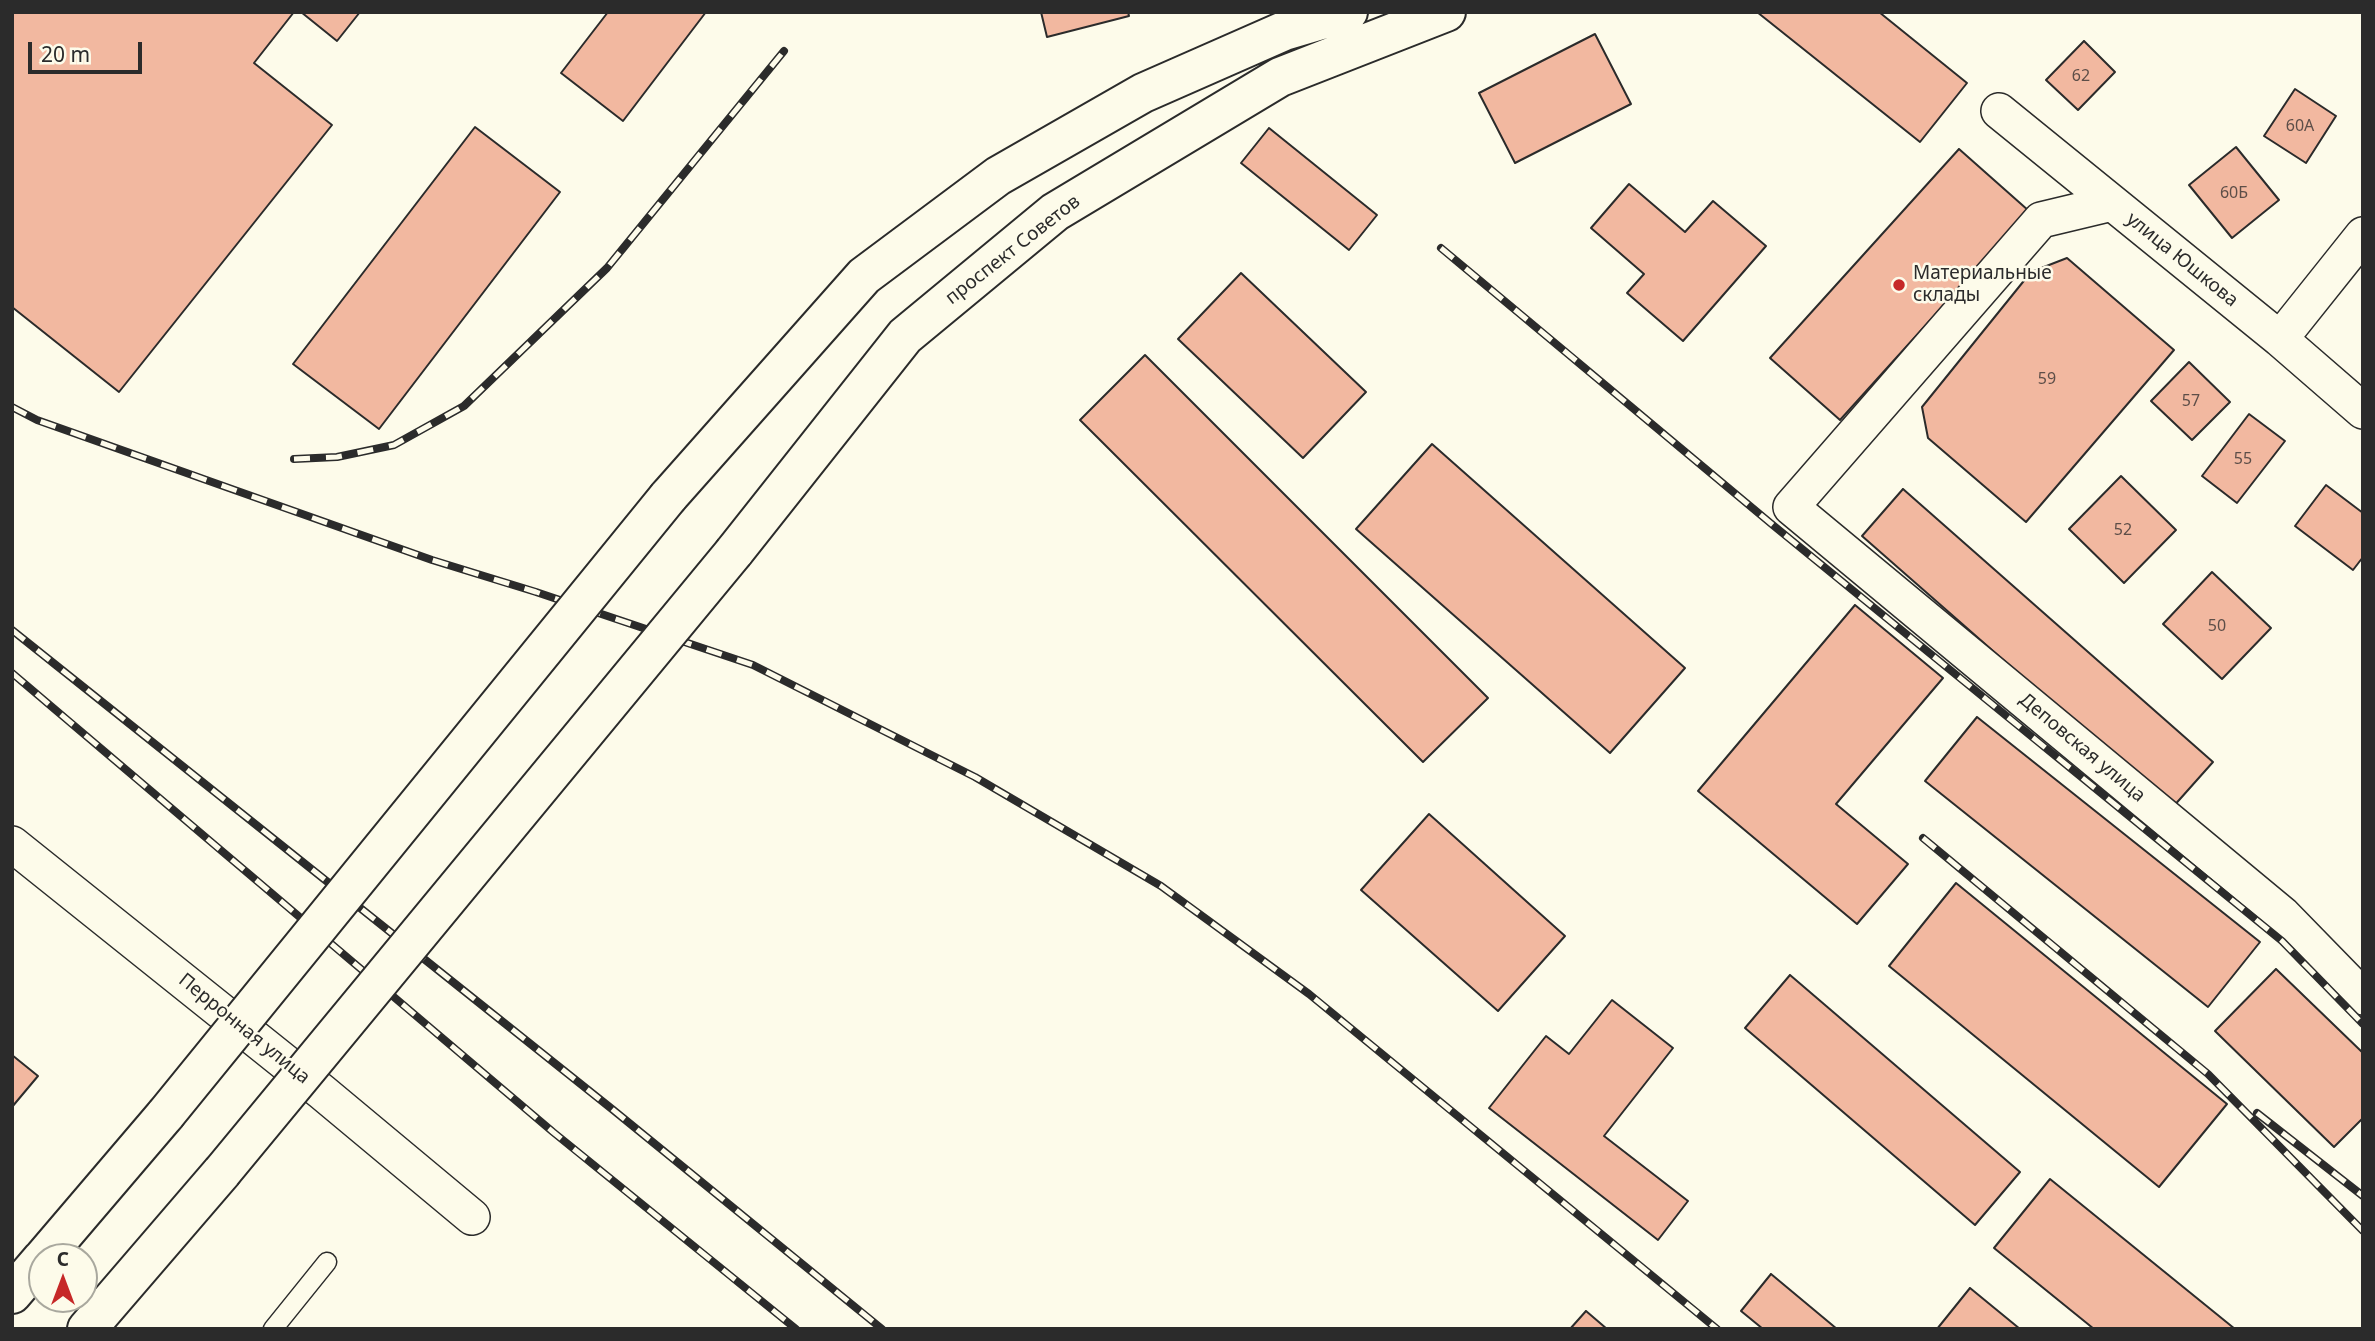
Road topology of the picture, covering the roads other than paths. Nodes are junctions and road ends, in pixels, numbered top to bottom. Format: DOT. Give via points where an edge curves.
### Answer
graph roads {
  1 [pos="1348,12"];
  2 [pos="1446,12"];
  3 [pos="1998,111"];
  4 [pos="2112,203"];
  5 [pos="2363,235"];
  6 [pos="2280,339"];
  7 [pos="2363,411"];
  8 [pos="12,844"];
  9 [pos="2363,998"];
  10 [pos="472,1217"];
  11 [pos="56,1243"];
  12 [pos="327,1262"];
  13 [pos="28,1275"];
  14 [pos="12,1294"];
  15 [pos="88,1329"];
  16 [pos="273,1329"];
  1 -- 11 [label="main road, bridge" via="1284,31 1143,93 998,176 864,276 668,497"];
  2 -- 15 [label="main road, проспект Советов, bridge" via="1279,77 1055,212 905,336 734,552"];
  3 -- 4 [label="street, улица Юшкова"];
  4 -- 6 [label="street, улица Юшкова"];
  4 -- 9 [label="street, Деповская улица" via="2041,220 1791,507 2283,915"];
  5 -- 6 [label="street"];
  6 -- 7 [label="street, улица Юшкова"];
  8 -- 10 [label="street, Перронная улица"];
  12 -- 16 [label="lane"];
  13 -- 14 [label="main road"];
}
